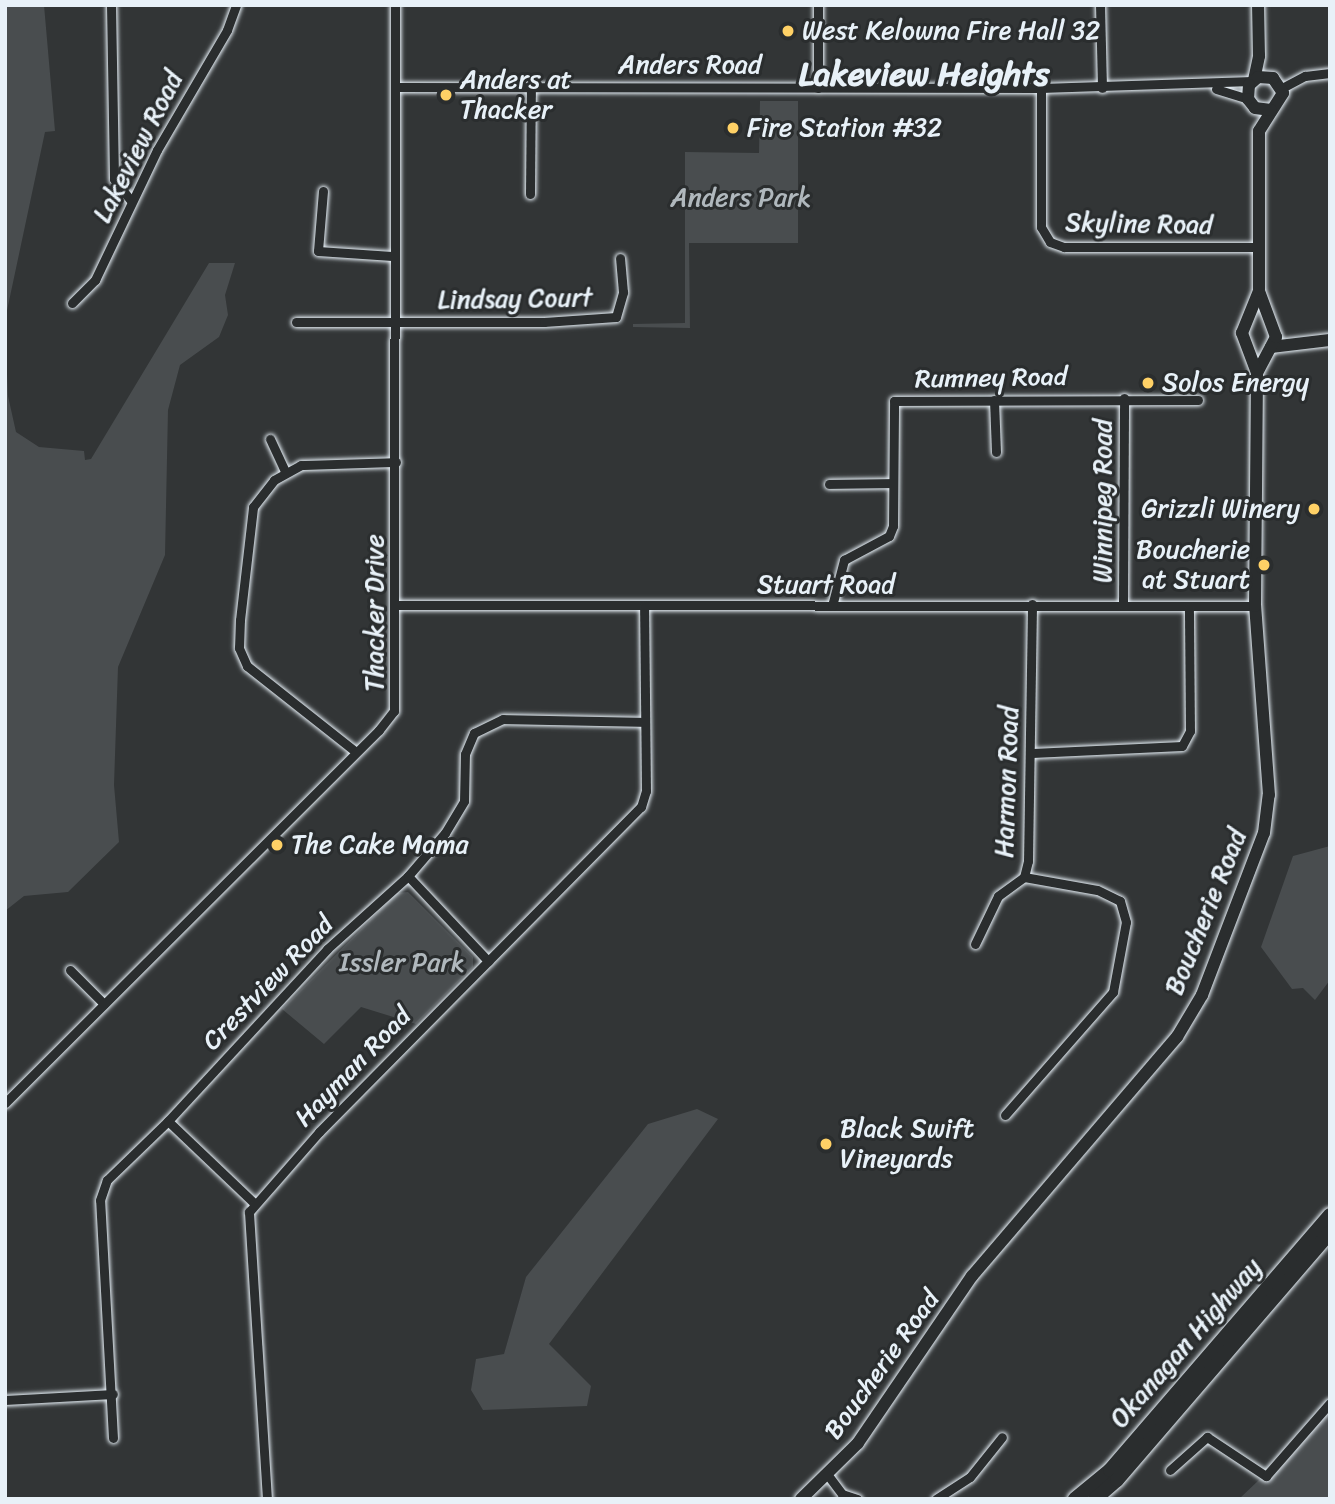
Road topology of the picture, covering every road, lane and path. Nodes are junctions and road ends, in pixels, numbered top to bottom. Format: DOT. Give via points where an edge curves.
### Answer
graph roads {
  1 [pos="111,5"];
  2 [pos="236,5"];
  3 [pos="395,5"];
  4 [pos="818,5"];
  5 [pos="1100,5"];
  6 [pos="1258,5"];
  7 [pos="1259,42"];
  8 [pos="1330,73"];
  9 [pos="1253,80"];
  10 [pos="1278,83"];
  11 [pos="1194,85"];
  12 [pos="531,86"];
  13 [pos="396,87"];
  14 [pos="818,88"];
  15 [pos="1101,88"];
  16 [pos="1041,89"];
  17 [pos="1250,102"];
  18 [pos="1270,110"];
  19 [pos="1258,150"];
  20 [pos="323,191"];
  21 [pos="530,194"];
  22 [pos="131,201"];
  23 [pos="1258,247"];
  24 [pos="392,257"];
  25 [pos="620,258"];
  26 [pos="1259,291"];
  27 [pos="72,303"];
  28 [pos="395,319"];
  29 [pos="1251,320"];
  30 [pos="296,322"];
  31 [pos="1272,326"];
  32 [pos="1330,338"];
  33 [pos="1248,348"];
  34 [pos="1268,349"];
  35 [pos="1257,373"];
  36 [pos="1124,398"];
  37 [pos="994,400"];
  38 [pos="1198,400"];
  39 [pos="270,439"];
  40 [pos="996,452"];
  41 [pos="396,462"];
  42 [pos="285,471"];
  43 [pos="892,483"];
  44 [pos="829,484"];
  45 [pos="1032,604"];
  46 [pos="397,605"];
  47 [pos="644,605"];
  48 [pos="1123,605"];
  49 [pos="832,606"];
  50 [pos="1255,606"];
  51 [pos="1189,607"];
  52 [pos="645,722"];
  53 [pos="356,752"];
  54 [pos="1031,753"];
  55 [pos="408,876"];
  56 [pos="1024,877"];
  57 [pos="975,944"];
  58 [pos="488,961"];
  59 [pos="70,970"];
  60 [pos="104,1004"];
  61 [pos="5,1102"];
  62 [pos="1004,1115"];
  63 [pos="168,1121"];
  64 [pos="254,1203"];
  65 [pos="1330,1215"];
  66 [pos="1330,1232"];
  67 [pos="114,1394"];
  68 [pos="5,1400"];
  69 [pos="1330,1403"];
  70 [pos="1002,1437"];
  71 [pos="113,1438"];
  72 [pos="1170,1471"];
  73 [pos="827,1474"];
  74 [pos="267,1499"];
  75 [pos="801,1499"];
  76 [pos="857,1499"];
  77 [pos="936,1499"];
  78 [pos="1075,1499"];
  79 [pos="1095,1499"];
  1 -- 22 [label="street" via="114,179 116,188"];
  2 -- 22 [label="street, Lakeview Road" via="227,30 209,54"];
  3 -- 13 [label="street, Thacker Drive"];
  4 -- 14 [label="street"];
  5 -- 15 [label="street"];
  6 -- 7 [label="main road"];
  7 -- 9 [label="main road"];
  7 -- 10 [label="main road"];
  8 -- 10 [label="street"];
  9 -- 10 [label="main road"];
  9 -- 11 [label="street, Anders Road"];
  9 -- 17 [label="main road"];
  10 -- 18 [label="main road, Boucherie Road" via="1281,102"];
  11 -- 15 [label="street, Anders Road"];
  11 -- 17 [label="street, Anders Road" via="1235,91"];
  12 -- 13 [label="street, Anders Road"];
  12 -- 14 [label="street, Anders Road"];
  12 -- 21 [label="street"];
  13 -- 24 [label="street, Thacker Drive"];
  14 -- 16 [label="street, Anders Road"];
  15 -- 16 [label="street, Anders Road"];
  16 -- 23 [label="street, Skyline Road" via="1041,226 1050,242 1060,247"];
  17 -- 18 [label="main road"];
  17 -- 19 [label="main road, Boucherie Road"];
  18 -- 19 [label="main road, Boucherie Road" via="1261,124"];
  19 -- 23 [label="main road, Boucherie Road"];
  20 -- 24 [label="street" via="318,251"];
  22 -- 27 [label="street, Lakeview Road" via="95,280"];
  23 -- 26 [label="main road, Boucherie Road"];
  24 -- 28 [label="street, Thacker Drive"];
  25 -- 28 [label="street, Lindsay Court" via="623,292 617,317 481,323"];
  26 -- 29 [label="main road, Boucherie Road"];
  26 -- 31 [label="main road, Boucherie Road"];
  28 -- 30 [label="street"];
  28 -- 41 [label="street, Thacker Drive"];
  29 -- 31 [label="main road"];
  29 -- 33 [label="main road, Boucherie Road" via="1242,333"];
  31 -- 32 [label="main road" via="1289,336"];
  31 -- 34 [label="main road, Boucherie Road"];
  32 -- 34 [label="main road"];
  33 -- 34 [label="main road"];
  33 -- 35 [label="main road, Boucherie Road"];
  34 -- 35 [label="main road, Boucherie Road"];
  35 -- 50 [label="main road, Boucherie Road"];
  36 -- 37 [label="street, Rumney Road"];
  36 -- 38 [label="street, Rumney Road"];
  36 -- 48 [label="street, Winnipeg Road"];
  37 -- 40 [label="street"];
  37 -- 43 [label="street, Rumney Road" via="894,401"];
  39 -- 42 [label="street"];
  41 -- 42 [label="street" via="301,465"];
  41 -- 46 [label="street, Thacker Drive"];
  42 -- 53 [label="street" via="253,507 239,648 258,679"];
  43 -- 44 [label="street"];
  43 -- 49 [label="street, Rumney Road" via="889,536 844,560"];
  45 -- 48 [label="street, Stuart Road"];
  45 -- 49 [label="street, Stuart Road"];
  45 -- 54 [label="street, Harmon Road"];
  46 -- 47 [label="street, Stuart Road"];
  46 -- 53 [label="street, Thacker Drive" via="396,702 390,719"];
  47 -- 49 [label="street, Stuart Road"];
  47 -- 52 [label="street, Hayman Road"];
  48 -- 51 [label="street, Stuart Road"];
  50 -- 51 [label="street, Stuart Road"];
  50 -- 73 [label="main road, Boucherie Road" via="1269,794 1264,833 1202,995 1138,1087 972,1276 858,1443"];
  51 -- 54 [label="street" via="1190,731 1182,746"];
  52 -- 55 [label="street, Crestview Road" via="503,719 474,733 465,754 466,791 460,811"];
  52 -- 58 [label="street, Hayman Road" via="646,791 641,807"];
  53 -- 60 [label="street, Thacker Drive"];
  54 -- 56 [label="street, Harmon Road" via="1032,836"];
  55 -- 58 [label="street"];
  55 -- 63 [label="street, Crestview Road" via="327,949"];
  56 -- 57 [label="street, Harmon Road" via="998,897"];
  56 -- 62 [label="street" via="1097,890 1120,901 1126,922 1113,992"];
  58 -- 64 [label="street, Hayman Road"];
  59 -- 60 [label="street"];
  60 -- 61 [label="street, Thacker Drive"];
  63 -- 64 [label="street"];
  63 -- 67 [label="street, Crestview Road" via="107,1180 100,1200"];
  64 -- 74 [label="street" via="249,1212"];
  65 -- 78 [label="highway, Okanagan Highway" via="1110,1469"];
  66 -- 79 [label="highway, Okanagan Highway" via="1117,1480"];
  67 -- 68 [label="street"];
  67 -- 71 [label="street, Crestview Road"];
  69 -- 72 [label="street" via="1266,1476 1208,1437"];
  70 -- 77 [label="street" via="970,1477"];
  73 -- 75 [label="main road, Boucherie Road"];
  73 -- 76 [label="street" via="842,1494"];
}
